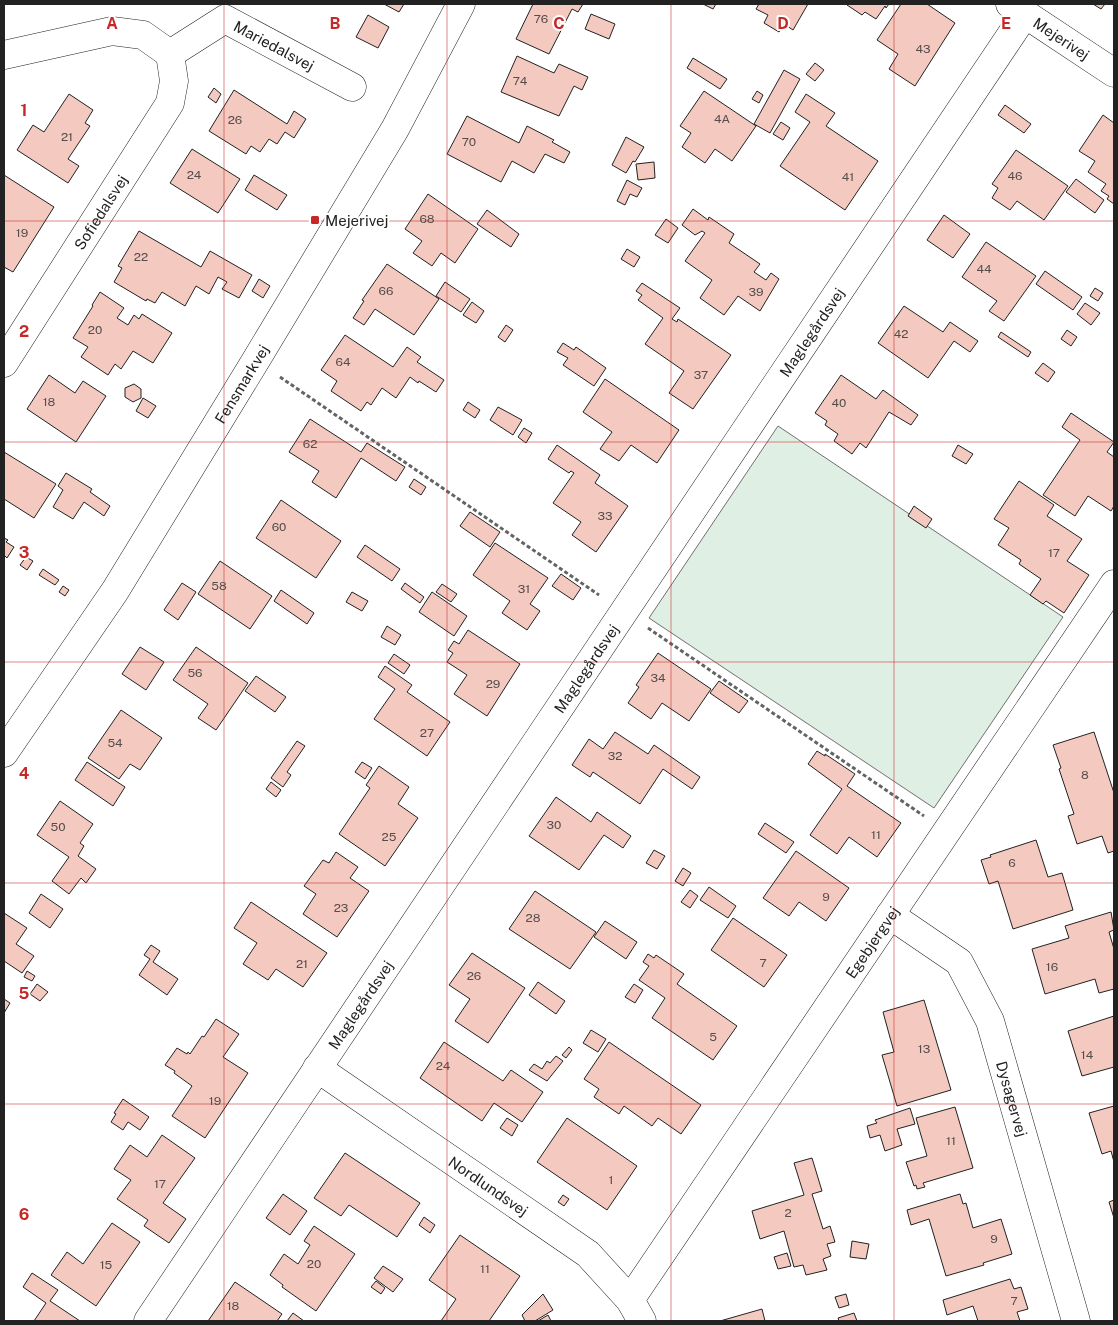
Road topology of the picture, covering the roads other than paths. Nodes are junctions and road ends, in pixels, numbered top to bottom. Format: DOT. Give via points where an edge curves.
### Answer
graph roads {
  1 [pos="461,4"];
  2 [pos="1017,9"];
  3 [pos="170,54"];
  4 [pos="4,55"];
  5 [pos="1114,73"];
  6 [pos="352,87"];
  7 [pos="4,363"];
  8 [pos="1114,584"];
  9 [pos="4,753"];
  10 [pos="890,915"];
  11 [pos="317,1068"];
  12 [pos="636,1311"];
  13 [pos="148,1321"];
  14 [pos="1076,1321"];
  1 -- 9 [label="street, Fensmarkvej" via="395,129 256,360 115,591"];
  2 -- 5 [label="street, Mejerivej"];
  2 -- 11 [label="street, Maglegårdsvej"];
  3 -- 4 [label="street" via="143,35 112,31"];
  3 -- 6 [label="street, Mariedalsvej" via="225,19"];
  3 -- 7 [label="street, Sofiedalsvej" via="174,81 170,103"];
  8 -- 10 [label="street, Egebjergvej"];
  10 -- 12 [label="street, Egebjergvej"];
  10 -- 14 [label="street, Dysagervej" via="959,962 990,1021"];
  11 -- 12 [label="street, Nordlundsvej" via="588,1254"];
  11 -- 13 [label="street, Maglegårdsvej"];
}
